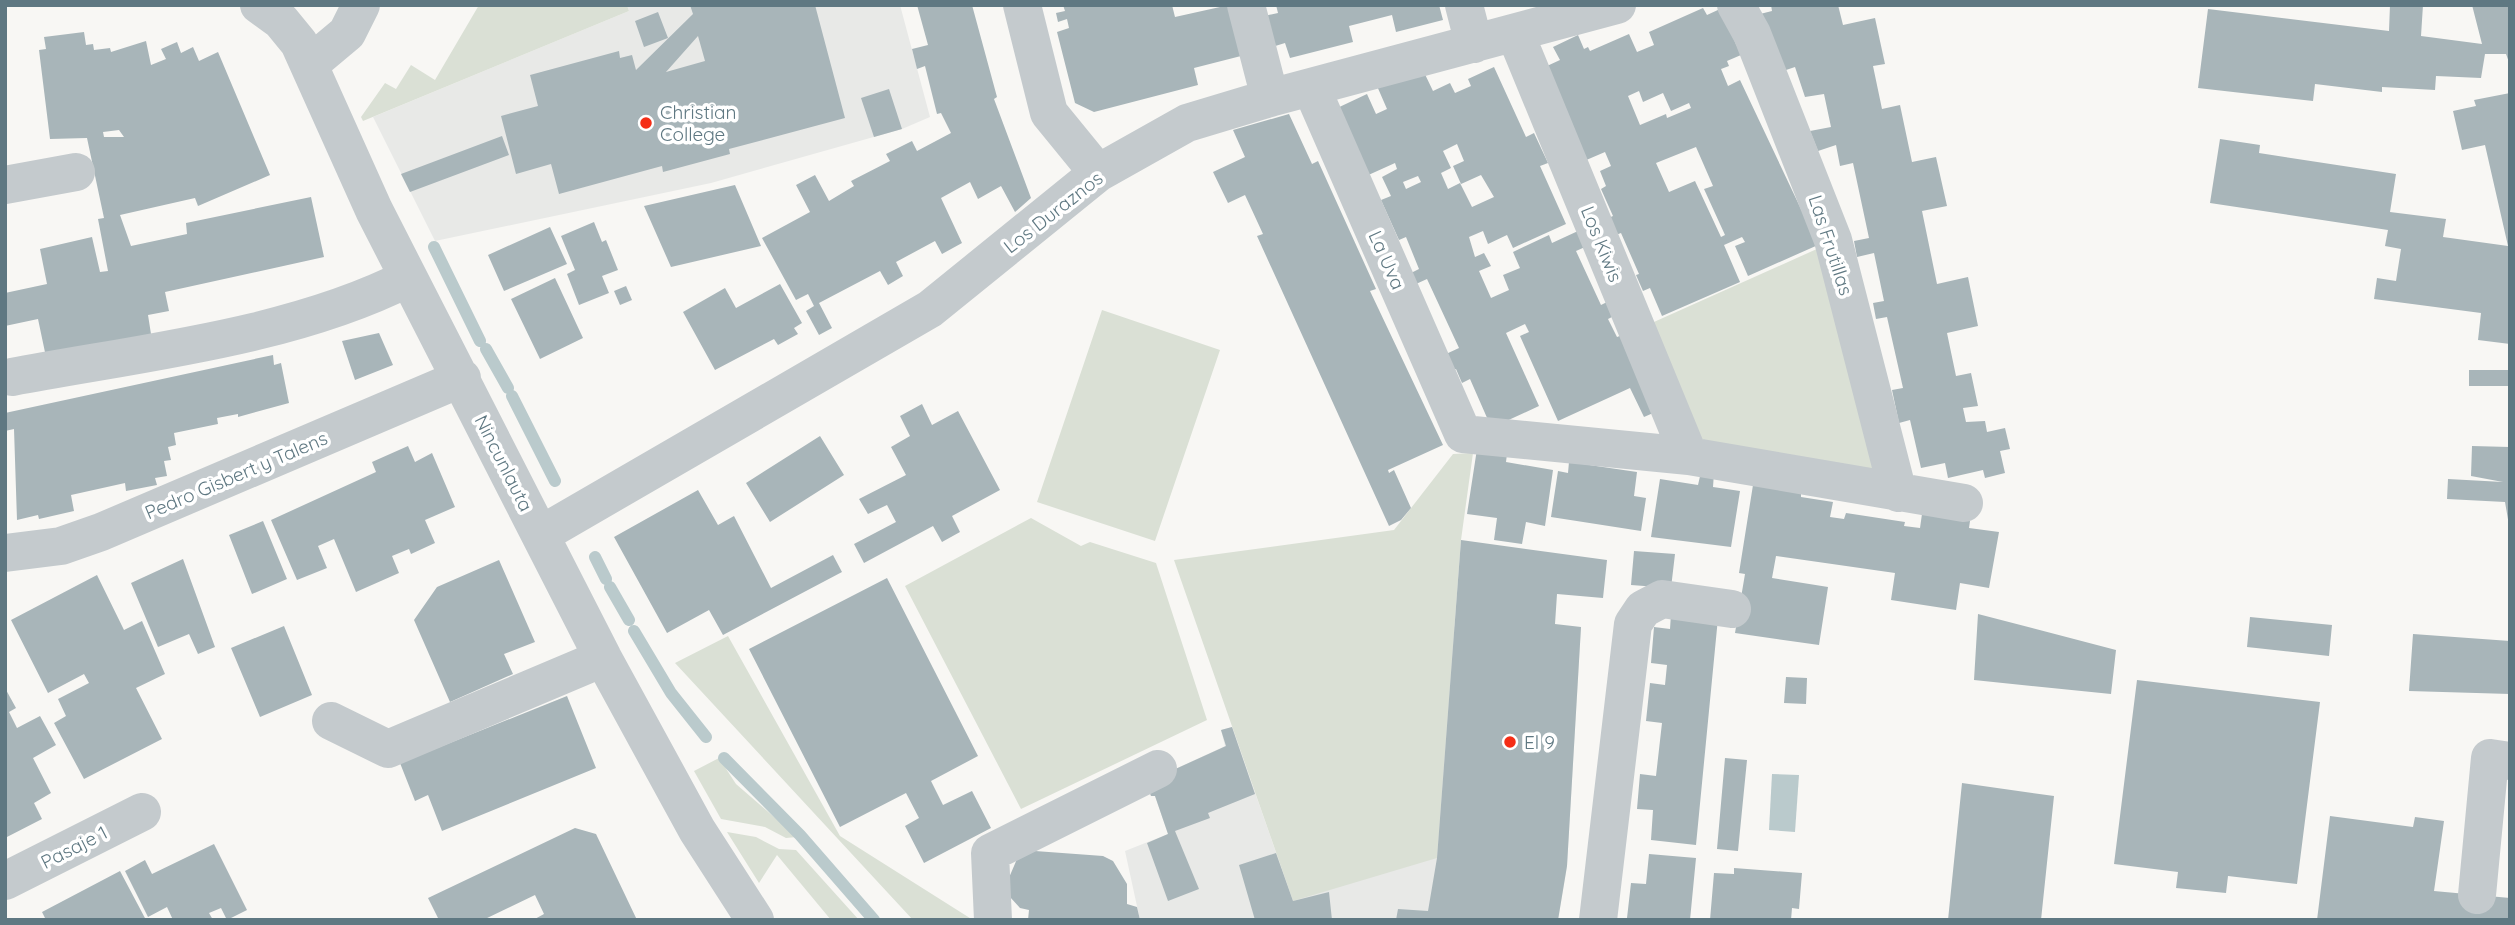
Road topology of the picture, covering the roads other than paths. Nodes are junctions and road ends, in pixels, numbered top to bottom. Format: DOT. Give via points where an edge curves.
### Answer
graph roads {
  1 [pos="260,5"];
  2 [pos="361,5"];
  3 [pos="1022,5"];
  4 [pos="1246,5"];
  5 [pos="1464,5"];
  6 [pos="1617,5"];
  7 [pos="1736,5"];
  8 [pos="1515,33"];
  9 [pos="1474,44"];
  10 [pos="310,64"];
  11 [pos="1311,87"];
  12 [pos="1270,98"];
  13 [pos="76,172"];
  14 [pos="1098,173"];
  15 [pos="5,185"];
  16 [pos="408,278"];
  17 [pos="12,377"];
  18 [pos="461,379"];
  19 [pos="1689,456"];
  20 [pos="1898,493"];
  21 [pos="1964,503"];
  22 [pos="540,535"];
  23 [pos="5,552"];
  24 [pos="1732,609"];
  25 [pos="603,658"];
  26 [pos="331,721"];
  27 [pos="2510,761"];
  28 [pos="1158,769"];
  29 [pos="142,812"];
  30 [pos="5,881"];
  31 [pos="2477,895"];
  32 [pos="746,917"];
  33 [pos="993,920"];
  34 [pos="1598,920"];
  1 -- 10 [label="street, Nincunlauta" via="281,21"];
  2 -- 10 [label="street" via="347,33"];
  3 -- 14 [label="street" via="1049,113"];
  4 -- 12 [label="street"];
  5 -- 9 [label="street"];
  6 -- 8 [label="street, Los Duraznos"];
  7 -- 20 [label="street, Las Frutillas" via="1752,34 1833,240"];
  8 -- 9 [label="street, Los Duraznos"];
  8 -- 19 [label="street, Los Kiwis"];
  9 -- 11 [label="street, Los Duraznos"];
  10 -- 16 [label="street, Nincunlauta" via="373,210"];
  11 -- 12 [label="street, Los Duraznos"];
  11 -- 19 [label="street, La Uva" via="1463,434"];
  12 -- 14 [label="street, Los Duraznos" via="1187,123"];
  13 -- 15 [label="street"];
  14 -- 22 [label="street, Los Duraznos" via="930,309"];
  16 -- 17 [label="street" via="289,324"];
  16 -- 18 [label="street, Nincunlauta"];
  18 -- 22 [label="street, Nincunlauta"];
  18 -- 23 [label="street, Pedro Gisbert y Talens" via="101,533 61,546"];
  19 -- 20 [label="street"];
  20 -- 21 [label="street"];
  22 -- 25 [label="street, Nincunlauta"];
  24 -- 34 [label="street" via="1661,599 1643,609 1633,624"];
  25 -- 26 [label="street" via="388,749"];
  25 -- 32 [label="street, Nincunlauta"];
  27 -- 31 [label="street" via="2490,758"];
  28 -- 33 [label="street" via="990,853"];
  29 -- 30 [label="street, Pasaje 1"];
}
